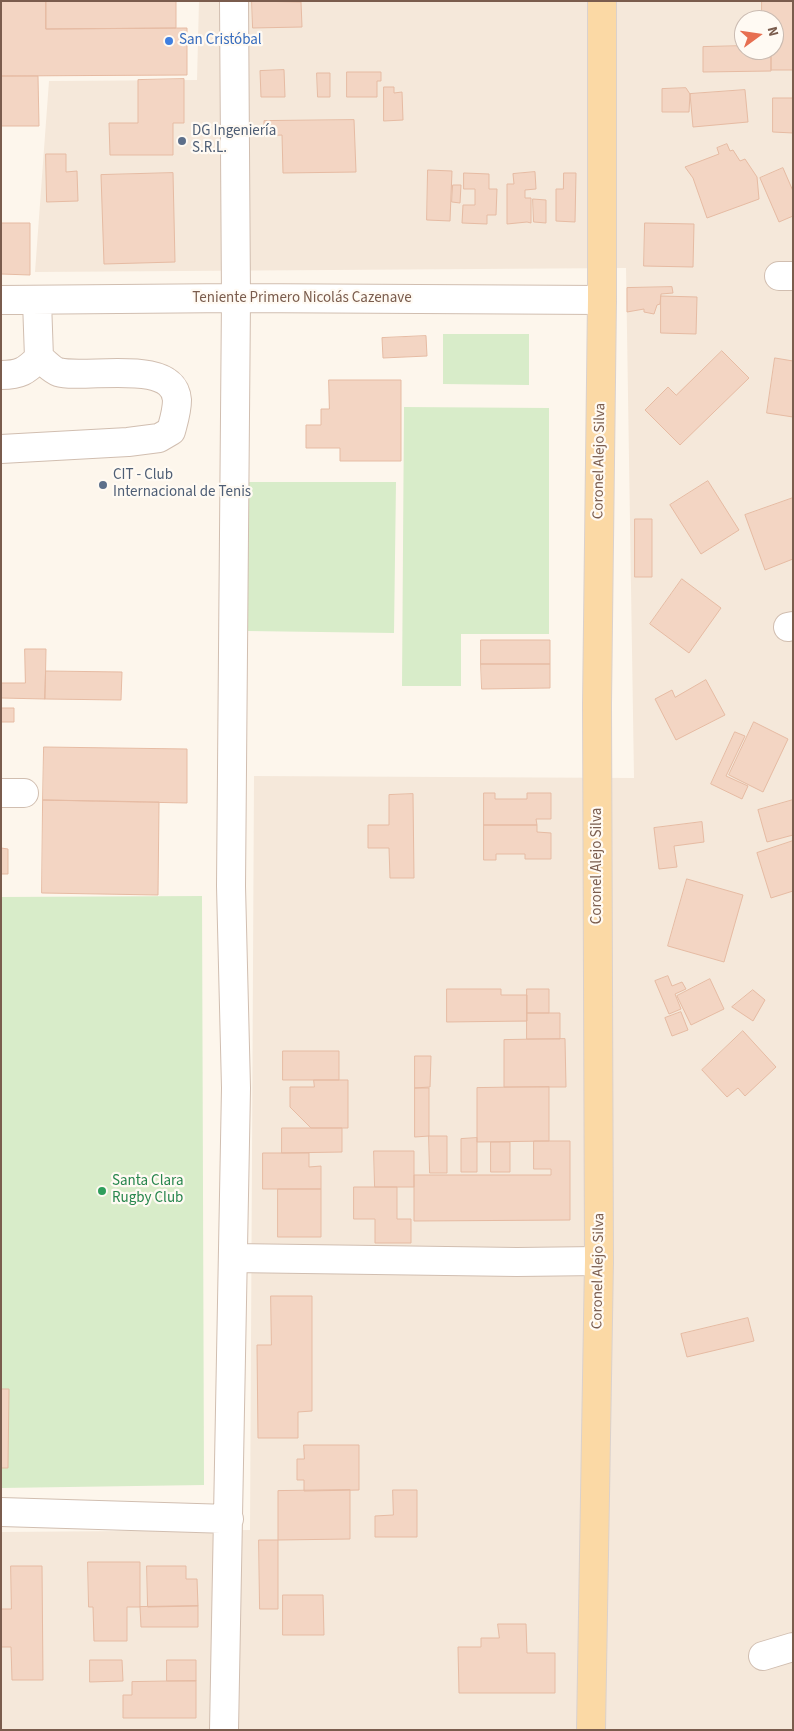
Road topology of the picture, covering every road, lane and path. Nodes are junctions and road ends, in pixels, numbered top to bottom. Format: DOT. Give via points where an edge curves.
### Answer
graph roads {
  1 [pos="234,1"];
  2 [pos="602,1"];
  3 [pos="236,298"];
  4 [pos="1,300"];
  5 [pos="602,300"];
  6 [pos="37,301"];
  7 [pos="40,358"];
  8 [pos="1,375"];
  9 [pos="1,449"];
  10 [pos="233,1258"];
  11 [pos="599,1261"];
  12 [pos="1,1512"];
  13 [pos="229,1520"];
  14 [pos="793,1647"];
  15 [pos="763,1656"];
  16 [pos="224,1730"];
  17 [pos="591,1730"];
  1 -- 3 [label="street"];
  2 -- 5 [label="main road, Coronel Alejo Silva"];
  3 -- 5 [label="street, Teniente Primero Nicolás Cazenave"];
  3 -- 6 [label="street, Teniente Primero Nicolás Cazenave"];
  3 -- 10 [label="street" via="231,886 236,1088"];
  4 -- 6 [label="street, Teniente Primero Nicolás Cazenave"];
  5 -- 11 [label="main road, Coronel Alejo Silva" via="597,704"];
  6 -- 7 [label="street"];
  7 -- 8 [label="street" via="17,375"];
  7 -- 9 [label="street" via="58,372 156,376 171,384 177,398 171,431 159,438 128,442"];
  10 -- 11 [label="street"];
  10 -- 13 [label="street"];
  11 -- 17 [label="main road, Coronel Alejo Silva"];
  12 -- 13 [label="street"];
  13 -- 16 [label="street"];
  14 -- 15 [label="street"];
}
